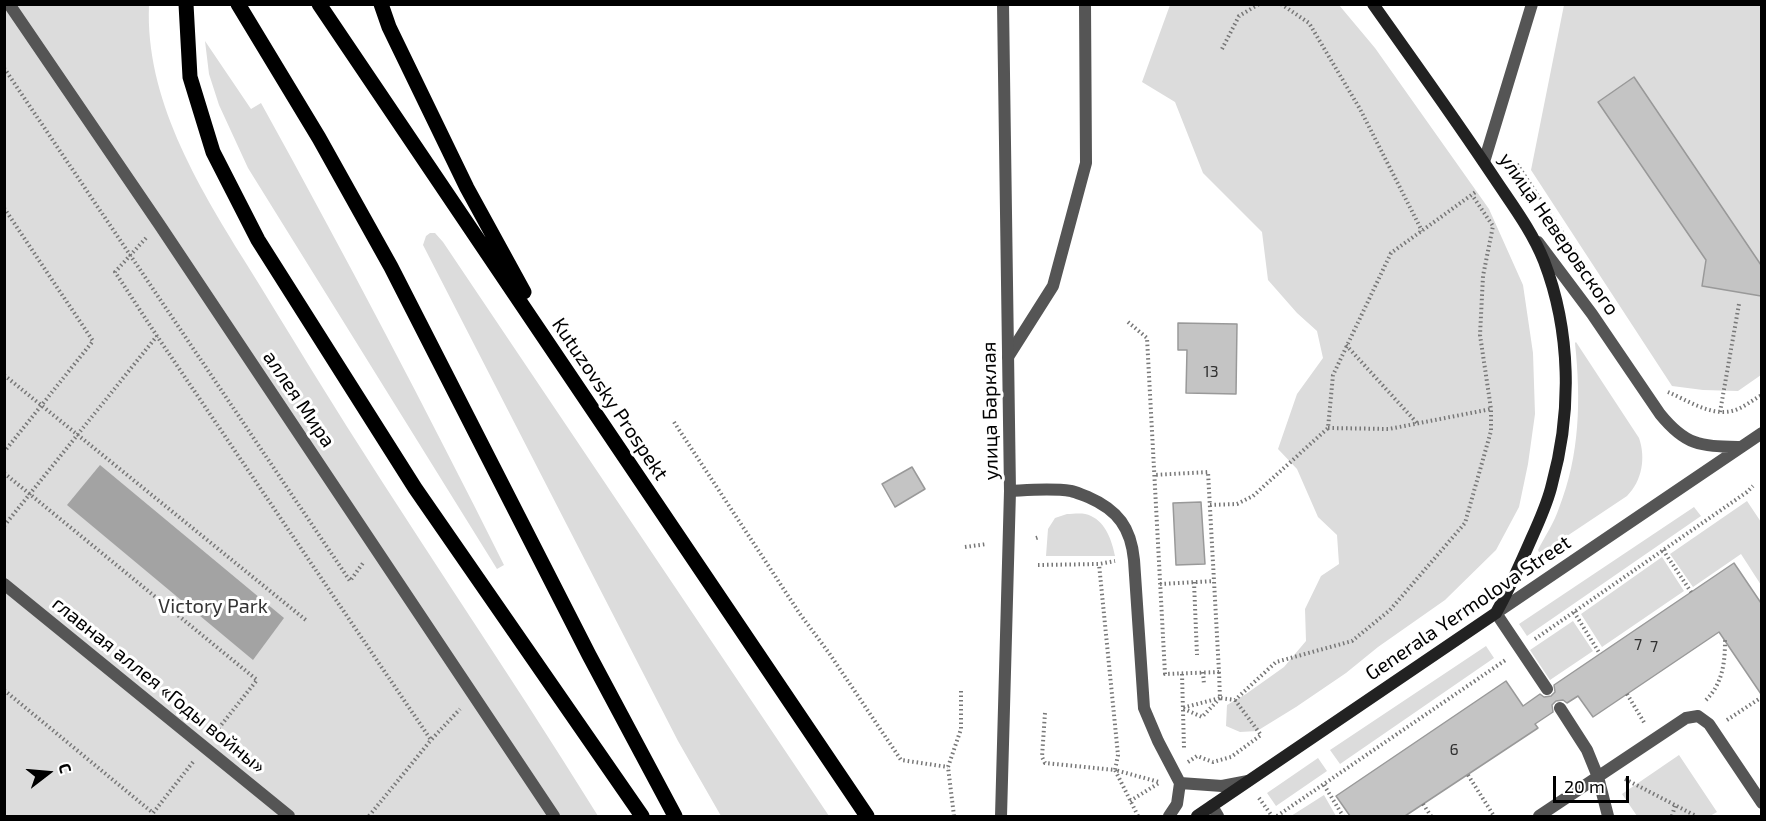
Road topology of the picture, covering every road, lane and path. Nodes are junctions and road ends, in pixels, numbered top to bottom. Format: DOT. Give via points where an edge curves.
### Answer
graph roads {
  1 [pos="9,4"];
  2 [pos="186,4"];
  3 [pos="238,4"];
  4 [pos="319,4"];
  5 [pos="381,4"];
  6 [pos="1003,4"];
  7 [pos="1085,4"];
  8 [pos="1259,4"];
  9 [pos="1281,4"];
  10 [pos="1372,4"];
  11 [pos="1532,4"];
  12 [pos="1222,49"];
  13 [pos="4,68"];
  14 [pos="1484,162"];
  15 [pos="1517,164"];
  16 [pos="1477,191"];
  17 [pos="1472,195"];
  18 [pos="4,208"];
  19 [pos="159,224"];
  20 [pos="1528,228"];
  21 [pos="1422,231"];
  22 [pos="130,256"];
  23 [pos="1601,292"];
  24 [pos="1738,304"];
  25 [pos="1128,322"];
  26 [pos="157,336"];
  27 [pos="1346,345"];
  28 [pos="1008,357"];
  29 [pos="565,369"];
  30 [pos="4,375"];
  31 [pos="1666,391"];
  32 [pos="1761,395"];
  33 [pos="42,405"];
  34 [pos="1491,409"];
  35 [pos="1720,412"];
  36 [pos="674,422"];
  37 [pos="1417,423"];
  38 [pos="1328,428"];
  39 [pos="1761,433"];
  40 [pos="78,434"];
  41 [pos="1739,447"];
  42 [pos="4,452"];
  43 [pos="4,473"];
  44 [pos="1154,475"];
  45 [pos="1754,486"];
  46 [pos="1010,490"];
  47 [pos="29,494"];
  48 [pos="1210,505"];
  49 [pos="4,526"];
  50 [pos="987,544"];
  51 [pos="965,547"];
  52 [pos="1663,550"];
  53 [pos="1116,561"];
  54 [pos="1099,564"];
  55 [pos="1038,565"];
  56 [pos="350,581"];
  57 [pos="1214,581"];
  58 [pos="1194,582"];
  59 [pos="4,584"];
  60 [pos="1160,584"];
  61 [pos="1691,592"];
  62 [pos="1574,612"];
  63 [pos="1496,613"];
  64 [pos="307,621"];
  65 [pos="1725,640"];
  66 [pos="1521,649"];
  67 [pos="1600,654"];
  68 [pos="1197,655"];
  69 [pos="1203,672"];
  70 [pos="1219,672"];
  71 [pos="1182,674"];
  72 [pos="1204,685"];
  73 [pos="961,689"];
  74 [pos="1547,689"];
  75 [pos="4,690"];
  76 [pos="1627,694"];
  77 [pos="473,695"];
  78 [pos="1761,697"];
  79 [pos="1220,698"];
  80 [pos="1235,700"];
  81 [pos="1182,708"];
  82 [pos="1560,708"];
  83 [pos="1045,713"];
  84 [pos="1686,718"];
  85 [pos="1713,730"];
  86 [pos="431,740"];
  87 [pos="1655,740"];
  88 [pos="204,747"];
  89 [pos="948,767"];
  90 [pos="1115,770"];
  91 [pos="1603,774"];
  92 [pos="1468,775"];
  93 [pos="1248,781"];
  94 [pos="1180,783"];
  95 [pos="1324,784"];
  96 [pos="1259,798"];
  97 [pos="1130,801"];
  98 [pos="1761,802"];
  99 [pos="1423,804"];
  100 [pos="1675,806"];
  101 [pos="1215,811"];
  102 [pos="152,814"];
  103 [pos="289,816"];
  104 [pos="369,816"];
  105 [pos="554,816"];
  106 [pos="642,816"];
  107 [pos="675,816"];
  108 [pos="867,816"];
  109 [pos="954,816"];
  110 [pos="1001,816"];
  111 [pos="1138,816"];
  112 [pos="1170,816"];
  113 [pos="1197,816"];
  114 [pos="1272,816"];
  115 [pos="1277,816"];
  116 [pos="1343,816"];
  117 [pos="1431,816"];
  118 [pos="1494,816"];
  119 [pos="1539,816"];
  120 [pos="1608,816"];
  121 [pos="1672,816"];
  122 [pos="1696,816"];
  1 -- 19 [label="street, аллея Мира"];
  2 -- 106 [label="main road" via="190,77 213,152 258,240 415,488"];
  3 -- 107 [label="main road" via="391,267"];
  4 -- 29 [label="main road, Kutuzovsky Prospekt"];
  5 -- 29 [label="main road" via="467,188"];
  6 -- 28 [label="street, улица Барклая"];
  7 -- 28 [label="street" via="1086,164 1053,286"];
  8 -- 12 [label="path" via="1239,16"];
  9 -- 21 [label="path" via="1309,23 1360,109"];
  10 -- 14 [label="main road, улица Неверовского"];
  11 -- 14 [label="street"];
  13 -- 22 [label="path"];
  14 -- 20 [label="main road, улица Неверовского"];
  15 -- 23 [label="path"];
  16 -- 17 [label="path"];
  17 -- 21 [label="path"];
  17 -- 34 [label="path" via="1493,226 1483,276 1480,335"];
  18 -- 33 [label="path" via="93,340"];
  19 -- 22 [label="path"];
  19 -- 77 [label="street, аллея Мира"];
  20 -- 41 [label="street, улица Неверовского" via="1672,429 1688,441"];
  20 -- 63 [label="main road" via="1554,294 1567,377 1561,447 1552,486"];
  21 -- 27 [label="path" via="1391,253"];
  22 -- 26 [label="path" via="116,272"];
  22 -- 56 [label="path"];
  24 -- 35 [label="path"];
  25 -- 44 [label="path" via="1148,338"];
  26 -- 40 [label="path"];
  26 -- 86 [label="path"];
  27 -- 37 [label="path"];
  27 -- 38 [label="path" via="1333,375"];
  28 -- 46 [label="street, улица Барклая"];
  29 -- 108 [label="main road, Kutuzovsky Prospekt"];
  30 -- 33 [label="path"];
  31 -- 35 [label="path"];
  32 -- 35 [label="path" via="1734,411"];
  33 -- 40 [label="path"];
  33 -- 42 [label="path"];
  34 -- 37 [label="path"];
  34 -- 80 [label="path" via="1491,431 1465,523 1390,610 1353,641 1276,662"];
  36 -- 89 [label="path" via="901,760"];
  37 -- 38 [label="path" via="1389,429"];
  38 -- 48 [label="path" via="1252,496 1237,504"];
  39 -- 41 [label="street, Generala Yermolova Street"];
  40 -- 47 [label="path"];
  40 -- 64 [label="path"];
  41 -- 63 [label="street, Generala Yermolova Street"];
  43 -- 47 [label="path"];
  44 -- 48 [label="path" via="1209,472"];
  44 -- 60 [label="path"];
  45 -- 52 [label="path"];
  46 -- 94 [label="street" via="1072,491 1100,502 1127,528 1134,560 1144,708"];
  46 -- 110 [label="street, улица Барклая"];
  47 -- 49 [label="path"];
  47 -- 88 [label="path" via="257,680"];
  48 -- 57 [label="path"];
  50 -- 51 [label="path"];
  52 -- 61 [label="path"];
  52 -- 62 [label="path"];
  53 -- 54 [label="path"];
  54 -- 55 [label="path"];
  54 -- 90 [label="path" via="1118,755"];
  57 -- 58 [label="path"];
  57 -- 70 [label="path"];
  58 -- 60 [label="path"];
  58 -- 68 [label="path"];
  59 -- 88 [label="street, главная аллея «Годы войны»"];
  60 -- 71 [label="path" via="1165,674"];
  62 -- 66 [label="path"];
  62 -- 67 [label="path"];
  63 -- 66 [label="street"];
  63 -- 93 [label="main road, Generala Yermolova Street"];
  65 -- 84 [label="path" via="1719,684"];
  66 -- 74 [label="street"];
  66 -- 95 [label="path"];
  69 -- 70 [label="path"];
  69 -- 71 [label="path"];
  69 -- 72 [label="path"];
  70 -- 79 [label="path"];
  71 -- 81 [label="path"];
  73 -- 89 [label="path" via="961,729"];
  75 -- 102 [label="path"];
  76 -- 87 [label="path"];
  77 -- 86 [label="path"];
  77 -- 105 [label="street, аллея Мира"];
  78 -- 85 [label="path"];
  79 -- 80 [label="path"];
  79 -- 81 [label="path"];
  79 -- 81 [label="path" via="1202,717"];
  80 -- 81 [label="path" via="1261,735 1231,757 1213,762 1197,756 1184,764"];
  82 -- 91 [label="street"];
  83 -- 90 [label="path" via="1045,763"];
  84 -- 85 [label="street" via="1698,716"];
  84 -- 87 [label="street"];
  85 -- 98 [label="street"];
  86 -- 104 [label="path"];
  87 -- 91 [label="street"];
  88 -- 102 [label="path"];
  88 -- 103 [label="street, главная аллея «Годы войны»"];
  89 -- 109 [label="path"];
  90 -- 97 [label="path"];
  90 -- 97 [label="path" via="1160,782"];
  91 -- 100 [label="path"];
  91 -- 119 [label="street"];
  91 -- 120 [label="street"];
  92 -- 118 [label="path"];
  93 -- 94 [label="street" via="1222,786"];
  93 -- 101 [label="main road, Generala Yermolova Street"];
  94 -- 112 [label="street" via="1177,804"];
  95 -- 115 [label="path"];
  95 -- 116 [label="path"];
  96 -- 114 [label="path"];
  97 -- 111 [label="path"];
  99 -- 117 [label="path"];
  100 -- 121 [label="path"];
  100 -- 122 [label="path"];
  101 -- 113 [label="main road, Generala Yermolova Street"];
}
